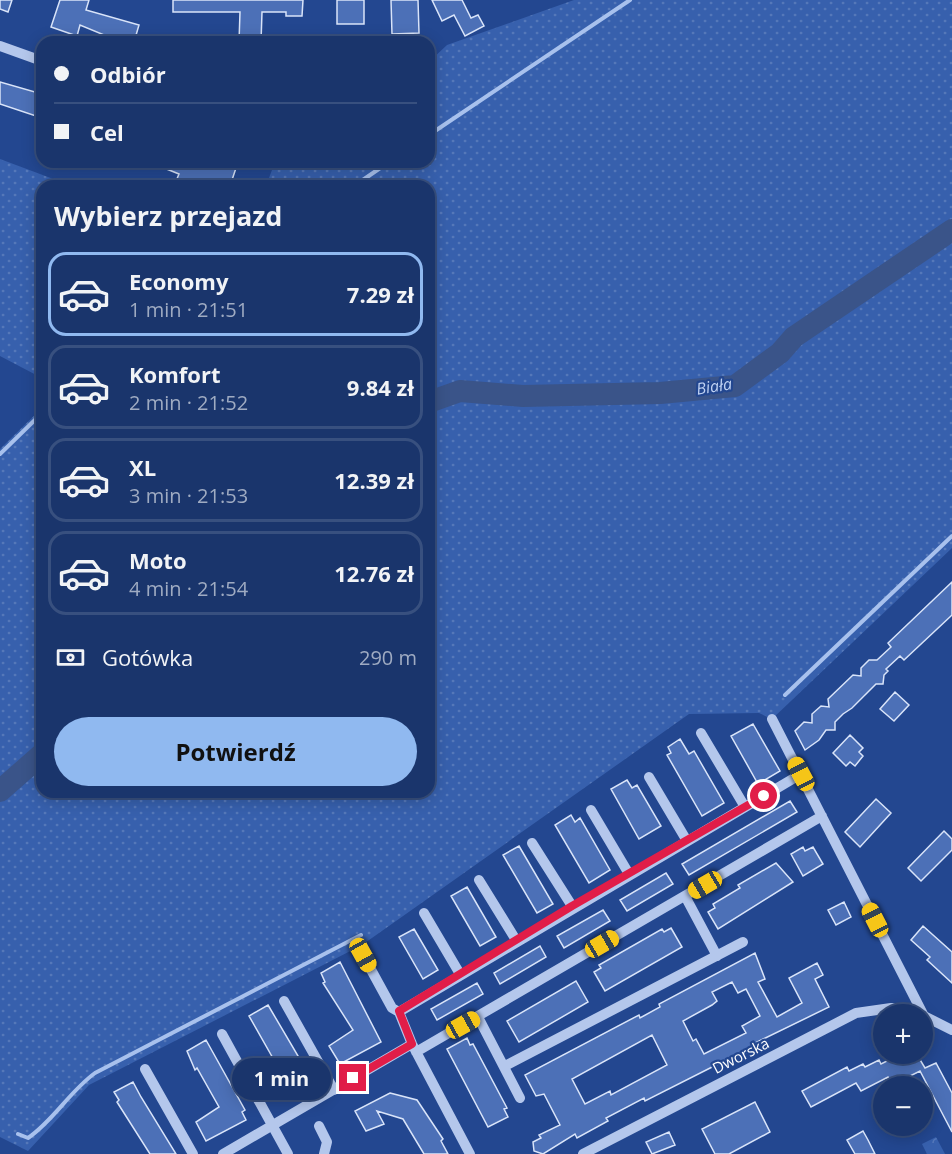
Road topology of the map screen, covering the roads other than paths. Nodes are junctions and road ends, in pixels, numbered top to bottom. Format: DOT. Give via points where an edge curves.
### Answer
graph roads {
  1 [pos="0,46"];
  2 [pos="36,59"];
  3 [pos="772,719"];
  4 [pos="701,733"];
  5 [pos="801,774"];
  6 [pos="649,777"];
  7 [pos="745,807"];
  8 [pos="591,810"];
  9 [pos="822,816"];
  10 [pos="687,841"];
  11 [pos="531,843"];
  12 [pos="629,874"];
  13 [pos="479,880"];
  14 [pos="685,896"];
  15 [pos="572,906"];
  16 [pos="424,913"];
  17 [pos="516,940"];
  18 [pos="743,942"];
  19 [pos="363,955"];
  20 [pos="717,956"];
  21 [pos="460,974"];
  22 [pos="284,1001"];
  23 [pos="916,1004"];
  24 [pos="399,1011"];
  25 [pos="873,1011"];
  26 [pos="478,1017"];
  27 [pos="933,1020"];
  28 [pos="952,1030"];
  29 [pos="222,1034"];
  30 [pos="414,1048"];
  31 [pos="505,1066"];
  32 [pos="146,1069"];
  33 [pos="334,1089"];
  34 [pos="520,1098"];
  35 [pos="273,1124"];
  36 [pos="319,1125"];
  37 [pos="193,1154"];
  38 [pos="223,1154"];
  39 [pos="288,1154"];
  40 [pos="324,1154"];
  41 [pos="470,1154"];
  42 [pos="583,1154"];
  1 -- 2 [label="street"];
  3 -- 5 [label="street"];
  4 -- 7 [label="street"];
  5 -- 7 [label="street"];
  5 -- 9 [label="street"];
  6 -- 10 [label="street"];
  7 -- 10 [label="street"];
  8 -- 12 [label="street"];
  9 -- 14 [label="street"];
  9 -- 23 [label="street"];
  10 -- 12 [label="street"];
  11 -- 15 [label="street"];
  12 -- 15 [label="street"];
  13 -- 17 [label="street"];
  14 -- 20 [label="street"];
  14 -- 26 [label="street"];
  15 -- 17 [label="street"];
  16 -- 21 [label="street"];
  17 -- 21 [label="street"];
  18 -- 20 [label="street"];
  19 -- 24 [label="street" via="392,1008"];
  20 -- 31 [label="street"];
  21 -- 24 [label="street"];
  22 -- 33 [label="street"];
  24 -- 30 [label="street"];
  25 -- 42 [label="street, Dworska" via="856,1013"];
  26 -- 30 [label="street"];
  26 -- 31 [label="street"];
  27 -- 28 [label="street, Dworska"];
  29 -- 35 [label="street"];
  30 -- 33 [label="street"];
  30 -- 41 [label="street"];
  31 -- 34 [label="street"];
  32 -- 37 [label="street"];
  33 -- 35 [label="street"];
  35 -- 38 [label="street"];
  35 -- 39 [label="street"];
  36 -- 40 [label="street" via="327,1142"];
}
